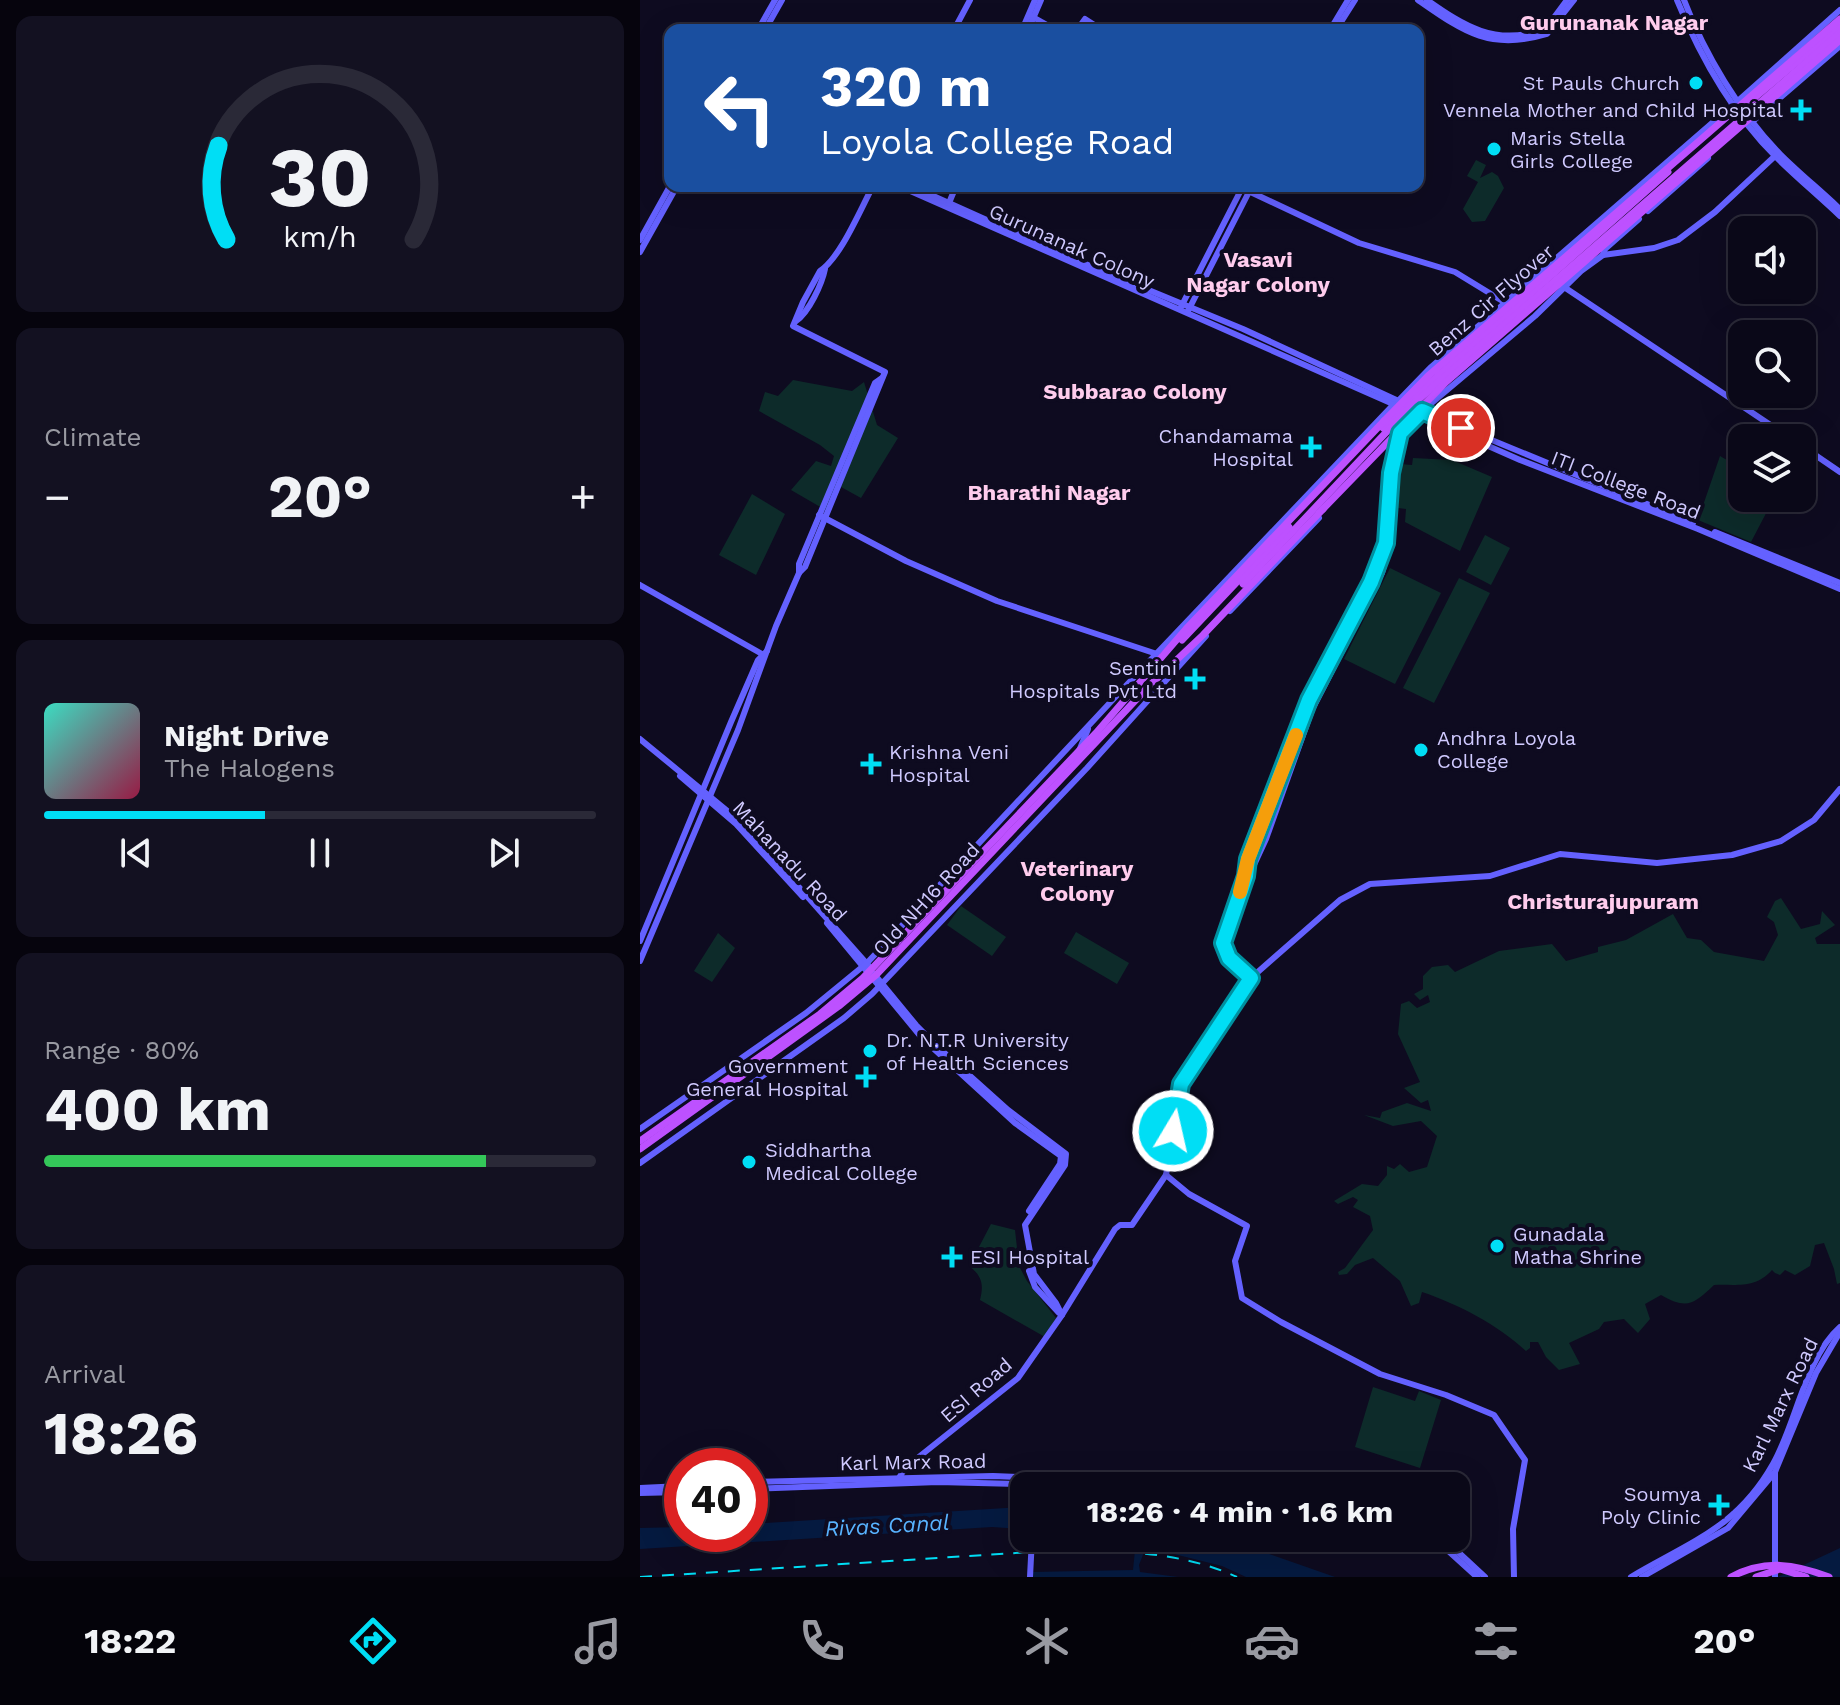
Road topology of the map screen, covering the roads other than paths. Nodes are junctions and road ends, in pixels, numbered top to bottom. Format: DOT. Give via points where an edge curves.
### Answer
graph roads {
  1 [pos="775,0"];
  2 [pos="782,0"];
  3 [pos="967,0"];
  4 [pos="1038,0"];
  5 [pos="1348,0"];
  6 [pos="1355,0"];
  7 [pos="1418,0"];
  8 [pos="1427,0"];
  9 [pos="1567,0"];
  10 [pos="1574,0"];
  11 [pos="1677,0"];
  12 [pos="1684,0"];
  13 [pos="1840,10"];
  14 [pos="1031,16"];
  15 [pos="1840,19"];
  16 [pos="761,24"];
  17 [pos="768,24"];
  18 [pos="955,24"];
  19 [pos="1028,24"];
  20 [pos="1045,24"];
  21 [pos="1334,24"];
  22 [pos="1340,24"];
  23 [pos="1840,26"];
  24 [pos="1840,33"];
  25 [pos="1840,43"];
  26 [pos="1743,112"];
  27 [pos="1775,156"];
  28 [pos="667,192"];
  29 [pos="673,192"];
  30 [pos="870,192"];
  31 [pos="913,192"];
  32 [pos="924,192"];
  33 [pos="954,192"];
  34 [pos="1245,192"];
  35 [pos="1255,192"];
  36 [pos="949,203"];
  37 [pos="1840,209"];
  38 [pos="1840,216"];
  39 [pos="994,226"];
  40 [pos="642,237"];
  41 [pos="640,252"];
  42 [pos="1603,255"];
  43 [pos="1555,280"];
  44 [pos="1563,287"];
  45 [pos="1506,302"];
  46 [pos="1514,308"];
  47 [pos="1185,310"];
  48 [pos="1403,406"];
  49 [pos="1420,413"];
  50 [pos="1769,424"];
  51 [pos="1400,433"];
  52 [pos="1816,456"];
  53 [pos="1840,472"];
  54 [pos="822,517"];
  55 [pos="640,585"];
  56 [pos="1840,586"];
  57 [pos="1186,629"];
  58 [pos="1203,635"];
  59 [pos="764,653"];
  60 [pos="1157,654"];
  61 [pos="1155,667"];
  62 [pos="1165,670"];
  63 [pos="1089,727"];
  64 [pos="640,741"];
  65 [pos="1079,751"];
  66 [pos="1840,789"];
  67 [pos="705,794"];
  68 [pos="640,941"];
  69 [pos="640,961"];
  70 [pos="869,971"];
  71 [pos="1251,978"];
  72 [pos="881,985"];
  73 [pos="640,1129"];
  74 [pos="640,1141"];
  75 [pos="640,1149"];
  76 [pos="640,1163"];
  77 [pos="1166,1175"];
  78 [pos="1062,1315"];
  79 [pos="1840,1330"];
  80 [pos="1775,1472"];
  81 [pos="899,1478"];
  82 [pos="938,1479"];
  83 [pos="987,1479"];
  84 [pos="1010,1480"];
  85 [pos="768,1482"];
  86 [pos="849,1482"];
  87 [pos="1010,1482"];
  88 [pos="664,1488"];
  89 [pos="768,1488"];
  90 [pos="640,1490"];
  91 [pos="664,1491"];
  92 [pos="1031,1552"];
  93 [pos="1449,1552"];
  94 [pos="1458,1552"];
  95 [pos="1774,1572"];
  96 [pos="1030,1573"];
  97 [pos="1477,1577"];
  98 [pos="1485,1577"];
  99 [pos="1514,1577"];
  100 [pos="1631,1577"];
  101 [pos="1642,1577"];
  102 [pos="1731,1577"];
  103 [pos="1756,1577"];
  104 [pos="1806,1577"];
  105 [pos="1829,1577"];
  1 -- 16 [label="street"];
  2 -- 17 [label="street"];
  3 -- 18 [label="street"];
  4 -- 14 [label="street"];
  5 -- 21 [label="street"];
  6 -- 22 [label="street"];
  7 -- 10 [label="street" via="1494,41 1547,34"];
  8 -- 9 [label="street" via="1494,36 1542,30"];
  11 -- 26 [label="street" via="1713,72"];
  12 -- 26 [label="street"];
  13 -- 26 [label="street"];
  14 -- 19 [label="street"];
  14 -- 20 [label="street"];
  15 -- 57 [label="main road, Benz Cir Flyover, bridge" via="1428,376"];
  23 -- 26 [label="main road"];
  24 -- 26 [label="main road"];
  25 -- 26 [label="street"];
  25 -- 58 [label="main road, Benz Cir Flyover, bridge" via="1446,382"];
  26 -- 27 [label="street"];
  26 -- 37 [label="street"];
  26 -- 42 [label="street"];
  26 -- 43 [label="main road"];
  26 -- 45 [label="street"];
  26 -- 46 [label="main road"];
  27 -- 38 [label="street"];
  27 -- 42 [label="street" via="1678,240"];
  28 -- 40 [label="street"];
  29 -- 40 [label="street"];
  30 -- 54 [label="street" via="793,326 885,372 870,393"];
  31 -- 39 [label="street, Gurunanak Colony"];
  32 -- 36 [label="street, Gurunanak Colony"];
  33 -- 36 [label="street"];
  34 -- 47 [label="street"];
  35 -- 45 [label="street" via="1359,243 1455,272"];
  36 -- 39 [label="street, Gurunanak Colony"];
  39 -- 47 [label="street, Gurunanak Colony"];
  40 -- 41 [label="street"];
  42 -- 44 [label="street"];
  43 -- 44 [label="street"];
  43 -- 48 [label="main road"];
  44 -- 49 [label="street"];
  44 -- 50 [label="street"];
  45 -- 46 [label="street"];
  45 -- 48 [label="street" via="1430,368"];
  46 -- 48 [label="main road"];
  47 -- 48 [label="street, Gurunanak Colony" via="1243,329"];
  48 -- 49 [label="street, ITI College Road"];
  48 -- 60 [label="street"];
  48 -- 61 [label="main road"];
  48 -- 62 [label="main road"];
  49 -- 51 [label="street"];
  49 -- 56 [label="street, ITI College Road"];
  51 -- 71 [label="street" via="1386,543 1309,700 1248,859 1223,943 1229,958"];
  51 -- 72 [label="street"];
  52 -- 53 [label="street"];
  54 -- 59 [label="street"];
  54 -- 60 [label="street" via="997,601"];
  55 -- 59 [label="street"];
  57 -- 61 [label="main road, Old NH16 Road"];
  58 -- 62 [label="main road, Old NH16 Road"];
  59 -- 67 [label="street"];
  60 -- 63 [label="street"];
  61 -- 65 [label="main road, Old NH16 Road"];
  62 -- 70 [label="main road, Old NH16 Road"];
  63 -- 65 [label="street"];
  63 -- 70 [label="street"];
  64 -- 67 [label="street, Mahanadu Road"];
  65 -- 70 [label="main road, Old NH16 Road"];
  66 -- 71 [label="street" via="1814,820 1781,841 1732,855 1657,863 1560,854 1490,876 1370,884 1340,900"];
  67 -- 68 [label="street"];
  67 -- 69 [label="street"];
  67 -- 70 [label="street, Mahanadu Road" via="759,844"];
  70 -- 72 [label="street"];
  70 -- 73 [label="street"];
  70 -- 74 [label="main road, Old NH16 Road" via="820,1014"];
  70 -- 75 [label="main road, Old NH16 Road" via="839,1006"];
  71 -- 77 [label="street" via="1181,1084"];
  72 -- 76 [label="street" via="839,1021"];
  72 -- 78 [label="street" via="922,1038 989,1101 1061,1156 1021,1229 1032,1282"];
  77 -- 78 [label="street, ESI Road" via="1132,1225 1115,1229"];
  77 -- 99 [label="street" via="1247,1226 1235,1261 1242,1298 1367,1368 1496,1418 1525,1460 1513,1529"];
  78 -- 81 [label="street, ESI Road" via="1018,1378"];
  79 -- 80 [label="street, Karl Marx Road"];
  79 -- 100 [label="street, Karl Marx Road" via="1804,1385 1774,1464 1760,1484 1723,1525"];
  80 -- 95 [label="street"];
  80 -- 101 [label="street, Karl Marx Road" via="1728,1528"];
  81 -- 82 [label="street, Karl Marx Road"];
  81 -- 86 [label="street, Karl Marx Road"];
  82 -- 83 [label="street, Karl Marx Road"];
  82 -- 86 [label="street, Karl Marx Road"];
  83 -- 84 [label="street, Karl Marx Road"];
  83 -- 87 [label="street, Karl Marx Road"];
  85 -- 86 [label="street, Karl Marx Road"];
  86 -- 89 [label="street, Karl Marx Road"];
  88 -- 90 [label="street"];
  90 -- 91 [label="street"];
  92 -- 96 [label="street"];
  93 -- 97 [label="street"];
  94 -- 98 [label="street"];
  95 -- 102 [label="main road" via="1751,1568"];
  95 -- 103 [label="main road"];
  95 -- 104 [label="main road" via="1790,1570"];
  95 -- 105 [label="main road" via="1800,1566"];
}
